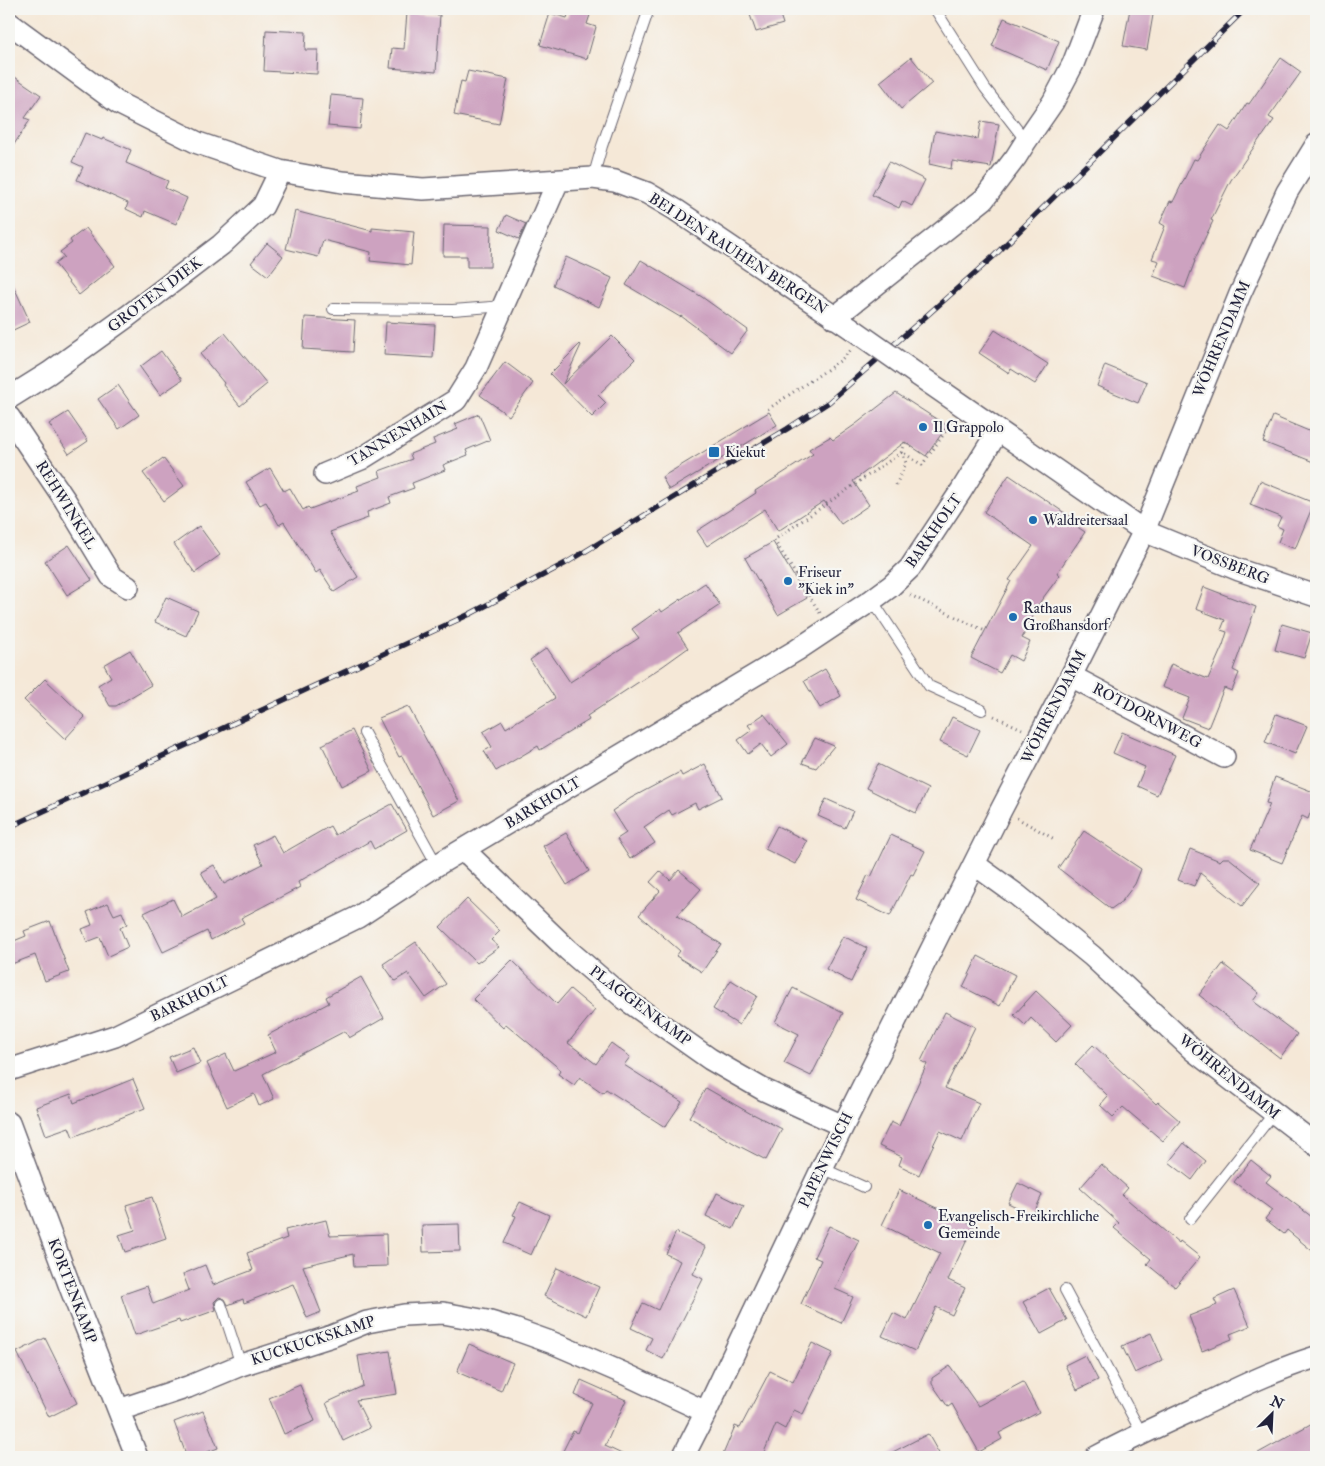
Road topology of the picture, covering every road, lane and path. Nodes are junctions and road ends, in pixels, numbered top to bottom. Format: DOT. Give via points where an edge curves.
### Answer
graph roads {
  1 [pos="650,9"];
  2 [pos="935,9"];
  3 [pos="1094,9"];
  4 [pos="9,23"];
  5 [pos="1026,141"];
  6 [pos="1316,145"];
  7 [pos="280,171"];
  8 [pos="593,178"];
  9 [pos="558,181"];
  10 [pos="504,306"];
  11 [pos="333,310"];
  12 [pos="842,323"];
  13 [pos="840,361"];
  14 [pos="9,398"];
  15 [pos="963,407"];
  16 [pos="768,410"];
  17 [pos="9,417"];
  18 [pos="998,431"];
  19 [pos="905,442"];
  20 [pos="902,452"];
  21 [pos="325,474"];
  22 [pos="896,485"];
  23 [pos="1144,531"];
  24 [pos="891,586"];
  25 [pos="128,587"];
  26 [pos="1316,596"];
  27 [pos="872,600"];
  28 [pos="829,629"];
  29 [pos="985,631"];
  30 [pos="1071,676"];
  31 [pos="982,710"];
  32 [pos="364,732"];
  33 [pos="1039,737"];
  34 [pos="1224,757"];
  35 [pos="1001,810"];
  36 [pos="1056,840"];
  37 [pos="464,850"];
  38 [pos="974,864"];
  39 [pos="437,865"];
  40 [pos="9,1070"];
  41 [pos="1274,1113"];
  42 [pos="9,1123"];
  43 [pos="843,1126"];
  44 [pos="1316,1146"];
  45 [pos="822,1168"];
  46 [pos="864,1187"];
  47 [pos="1190,1219"];
  48 [pos="1065,1290"];
  49 [pos="220,1304"];
  50 [pos="1316,1357"];
  51 [pos="242,1365"];
  52 [pos="119,1410"];
  53 [pos="706,1412"];
  54 [pos="1142,1434"];
  55 [pos="137,1457"];
  56 [pos="683,1457"];
  57 [pos="1096,1457"];
  1 -- 8 [label="lane"];
  2 -- 5 [label="lane" via="985,88"];
  3 -- 5 [label="street" via="1073,64 1053,102"];
  4 -- 7 [label="street, BEI DEN RAUHEN BERGEN" via="118,103 198,143"];
  5 -- 12 [label="street" via="984,199"];
  6 -- 23 [label="street, WÖHRENDAMM" via="1287,192 1240,294"];
  7 -- 9 [label="street, BEI DEN RAUHEN BERGEN" via="342,182 423,188"];
  7 -- 14 [label="street, GROTEN DIEK" via="263,206 221,245 128,316"];
  8 -- 9 [label="street, BEI DEN RAUHEN BERGEN"];
  8 -- 12 [label="street, BEI DEN RAUHEN BERGEN" via="614,181 648,193"];
  9 -- 10 [label="street, TANNENHAIN"];
  10 -- 11 [label="lane" via="453,310"];
  10 -- 21 [label="street, TANNENHAIN" via="476,368 456,400 360,459"];
  12 -- 15 [label="street, BEI DEN RAUHEN BERGEN, bridge"];
  13 -- 16 [label="path"];
  15 -- 18 [label="street, BEI DEN RAUHEN BERGEN"];
  15 -- 20 [label="path" via="922,465"];
  17 -- 25 [label="street, REHWINKEL" via="65,500 110,576"];
  18 -- 23 [label="street, BEI DEN RAUHEN BERGEN"];
  18 -- 24 [label="street, BARKHOLT" via="910,568"];
  19 -- 20 [label="path"];
  20 -- 22 [label="path" via="906,463"];
  20 -- 28 [label="path" via="774,540"];
  23 -- 26 [label="street, VOSSBERG" via="1239,570"];
  23 -- 30 [label="street, WÖHRENDAMM"];
  24 -- 27 [label="street, BARKHOLT"];
  24 -- 29 [label="path"];
  27 -- 28 [label="street, BARKHOLT"];
  27 -- 31 [label="lane" via="929,686"];
  28 -- 37 [label="street, BARKHOLT"];
  30 -- 33 [label="street, WÖHRENDAMM"];
  30 -- 34 [label="street, ROTDORNWEG"];
  31 -- 33 [label="path"];
  32 -- 39 [label="lane"];
  33 -- 35 [label="street, WÖHRENDAMM"];
  35 -- 36 [label="path"];
  35 -- 38 [label="street, WÖHRENDAMM"];
  37 -- 39 [label="street, BARKHOLT"];
  37 -- 43 [label="street, PLAGGENKAMP" via="568,950 625,999 718,1063 764,1090"];
  38 -- 41 [label="street, WÖHRENDAMM" via="1084,950 1194,1051"];
  38 -- 43 [label="street, PAPENWISCH"];
  39 -- 40 [label="street, BARKHOLT" via="358,917 115,1036"];
  41 -- 44 [label="street, WÖHRENDAMM"];
  41 -- 47 [label="lane"];
  42 -- 52 [label="street, KORTENKAMP"];
  43 -- 45 [label="street, PAPENWISCH"];
  45 -- 46 [label="lane"];
  45 -- 53 [label="street, PAPENWISCH"];
  48 -- 54 [label="lane"];
  49 -- 51 [label="lane"];
  50 -- 54 [label="street" via="1227,1393"];
  51 -- 52 [label="street, KUCKUCKSKAMP"];
  51 -- 53 [label="street, KUCKUCKSKAMP" via="367,1322 404,1315 443,1313 487,1321 530,1334"];
  52 -- 55 [label="street, KORTENKAMP"];
  53 -- 56 [label="street, PAPENWISCH"];
  54 -- 57 [label="street"];
}
